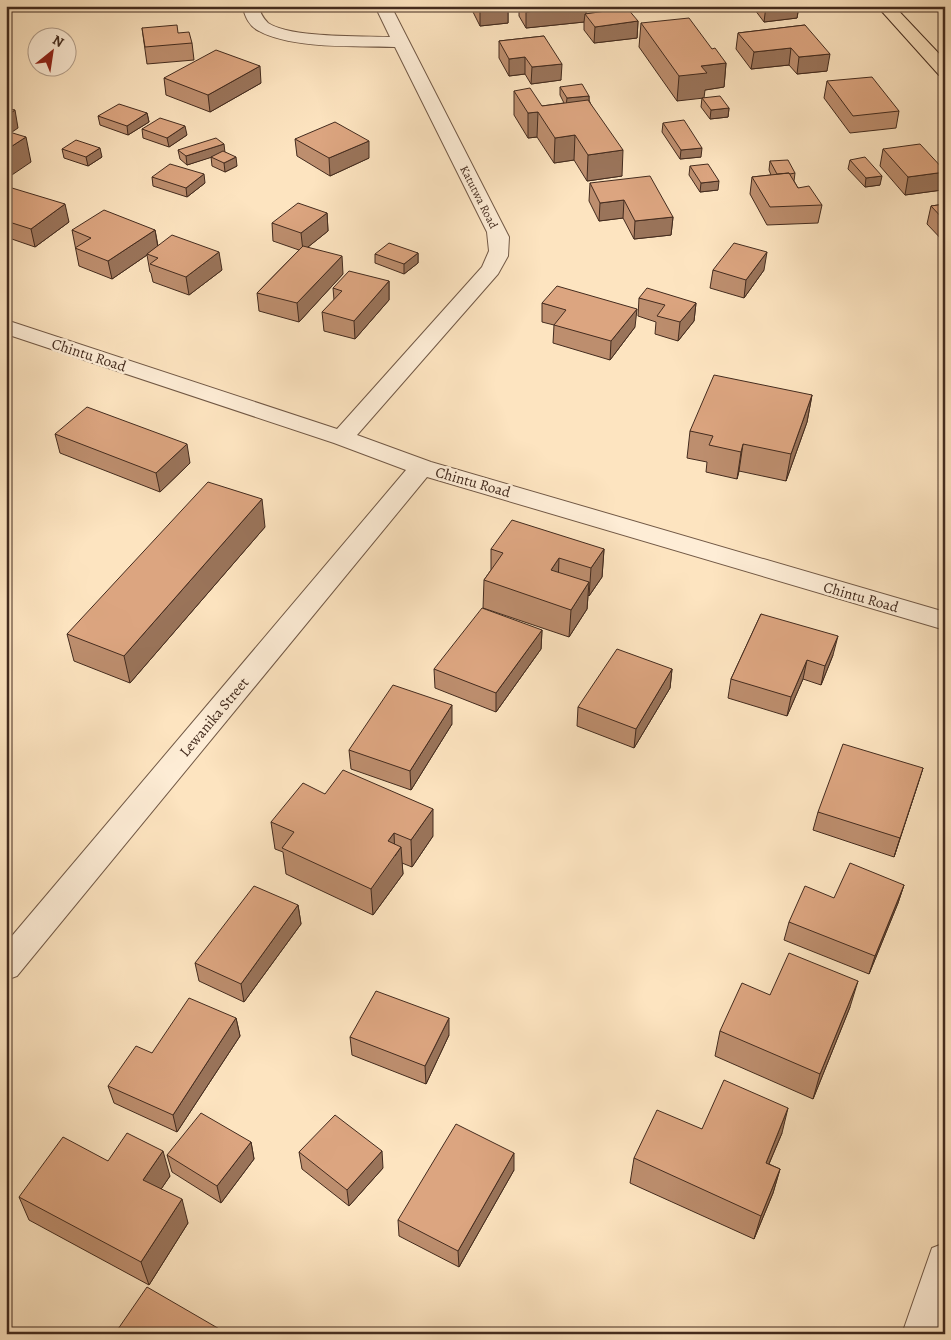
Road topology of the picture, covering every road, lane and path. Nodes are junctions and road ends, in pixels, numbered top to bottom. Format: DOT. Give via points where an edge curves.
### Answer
graph roads {
  1 [pos="251,6"];
  2 [pos="382,6"];
  3 [pos="885,6"];
  4 [pos="400,42"];
  5 [pos="945,71"];
  6 [pos="6,328"];
  7 [pos="342,438"];
  8 [pos="422,467"];
  9 [pos="945,621"];
  10 [pos="6,966"];
  11 [pos="945,1261"];
  12 [pos="921,1334"];
  1 -- 4 [label="street" via="259,24 275,32 317,38"];
  2 -- 4 [label="street, Katutwa Road"];
  3 -- 5 [label="main road"];
  4 -- 7 [label="street, Katutwa Road" via="501,244 491,270"];
  6 -- 7 [label="street, Chintu Road"];
  7 -- 8 [label="street, Chintu Road"];
  8 -- 9 [label="street, Chintu Road"];
  8 -- 10 [label="street, Lewanika Street"];
  11 -- 12 [label="street"];
}
